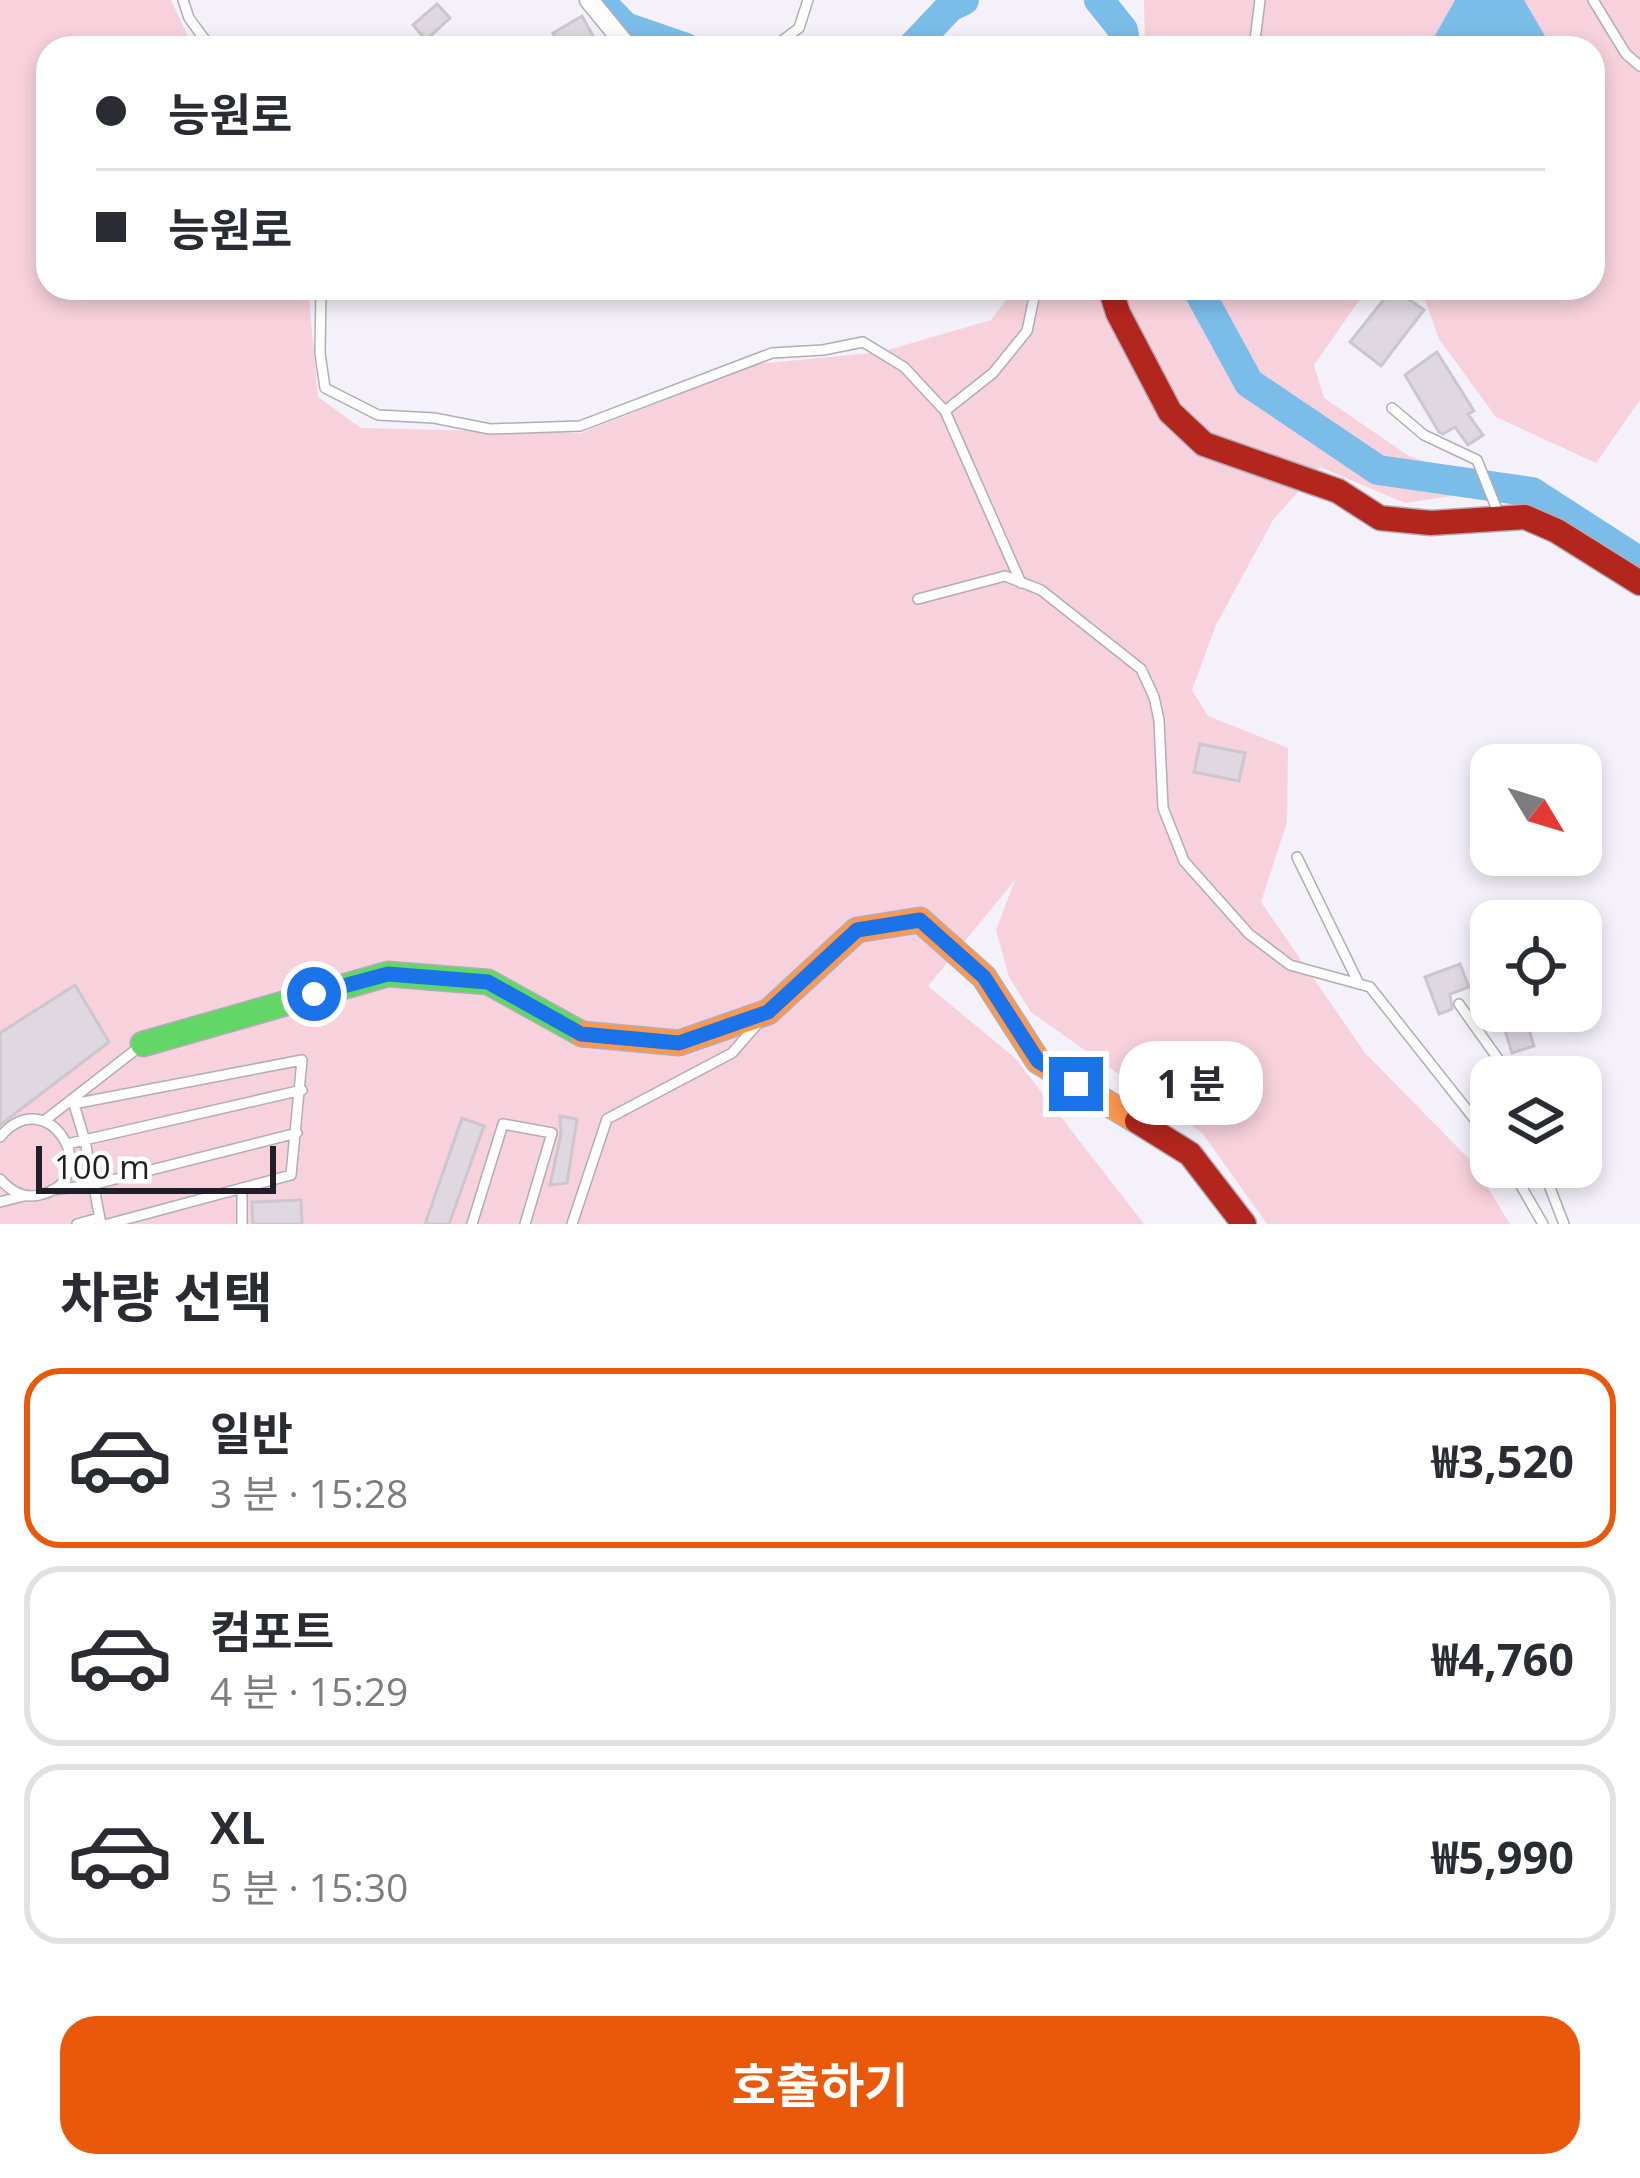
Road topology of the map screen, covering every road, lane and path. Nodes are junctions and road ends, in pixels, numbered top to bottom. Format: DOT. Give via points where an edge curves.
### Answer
graph roads {
  1 [pos="183,0"];
  2 [pos="589,0"];
  3 [pos="808,0"];
  4 [pos="1260,0"];
  5 [pos="1593,0"];
  6 [pos="203,36"];
  7 [pos="620,36"];
  8 [pos="788,36"];
  9 [pos="1256,36"];
  10 [pos="1640,66"];
  11 [pos="321,300"];
  12 [pos="1033,300"];
  13 [pos="1114,300"];
  14 [pos="1392,408"];
  15 [pos="945,411"];
  16 [pos="1500,517"];
  17 [pos="1021,583"];
  18 [pos="1640,583"];
  19 [pos="918,599"];
  20 [pos="1297,857"];
  21 [pos="1359,984"];
  22 [pos="1459,1004"];
  23 [pos="768,1012"];
  24 [pos="143,1043"];
  25 [pos="1495,1056"];
  26 [pos="302,1090"];
  27 [pos="73,1102"];
  28 [pos="1470,1117"];
  29 [pos="44,1121"];
  30 [pos="297,1133"];
  31 [pos="0,1137"];
  32 [pos="85,1141"];
  33 [pos="68,1144"];
  34 [pos="0,1179"];
  35 [pos="92,1185"];
  36 [pos="242,1188"];
  37 [pos="1522,1188"];
  38 [pos="1550,1188"];
  39 [pos="52,1190"];
  40 [pos="25,1196"];
  41 [pos="0,1202"];
  42 [pos="103,1222"];
  43 [pos="77,1224"];
  44 [pos="242,1224"];
  45 [pos="472,1224"];
  46 [pos="525,1224"];
  47 [pos="572,1224"];
  48 [pos="1244,1224"];
  49 [pos="1543,1224"];
  50 [pos="1564,1224"];
  1 -- 6 [label="lane"];
  2 -- 7 [label="street"];
  3 -- 8 [label="lane"];
  4 -- 9 [label="lane"];
  5 -- 10 [label="lane"];
  11 -- 15 [label="lane" via="325,388 378,415 490,429 580,426 772,353 863,342 904,367"];
  12 -- 15 [label="lane" via="1027,331 993,373"];
  13 -- 16 [label="street" via="1170,412 1204,444 1338,491 1380,518"];
  14 -- 16 [label="lane" via="1424,435 1477,460"];
  15 -- 17 [label="lane"];
  16 -- 18 [label="street" via="1557,531"];
  17 -- 19 [label="lane" via="1005,576"];
  17 -- 21 [label="lane" via="1141,669 1159,720 1163,808 1184,861 1290,965"];
  20 -- 21 [label="lane"];
  21 -- 28 [label="lane" via="1370,987"];
  22 -- 25 [label="lane"];
  23 -- 24 [label="street" via="679,1043 581,1034 488,982 388,974"];
  23 -- 47 [label="lane" via="732,1053 607,1119"];
  23 -- 48 [label="street" via="857,930 920,920 984,977 1038,1061 1190,1154"];
  24 -- 27 [label="lane"];
  26 -- 27 [label="lane" via="302,1060"];
  26 -- 30 [label="lane"];
  26 -- 32 [label="lane"];
  27 -- 29 [label="lane"];
  27 -- 32 [label="lane"];
  29 -- 31 [label="lane" via="18,1122"];
  29 -- 33 [label="lane"];
  30 -- 35 [label="lane"];
  30 -- 36 [label="lane" via="291,1175"];
  32 -- 33 [label="lane"];
  32 -- 35 [label="lane"];
  33 -- 39 [label="lane" via="67,1174"];
  34 -- 40 [label="lane"];
  35 -- 39 [label="lane"];
  35 -- 42 [label="lane"];
  36 -- 42 [label="lane"];
  36 -- 44 [label="lane"];
  37 -- 49 [label="lane"];
  38 -- 50 [label="lane"];
  39 -- 40 [label="lane"];
  40 -- 41 [label="lane"];
  42 -- 43 [label="lane"];
  45 -- 46 [label="lane" via="503,1124 552,1133"];
}
